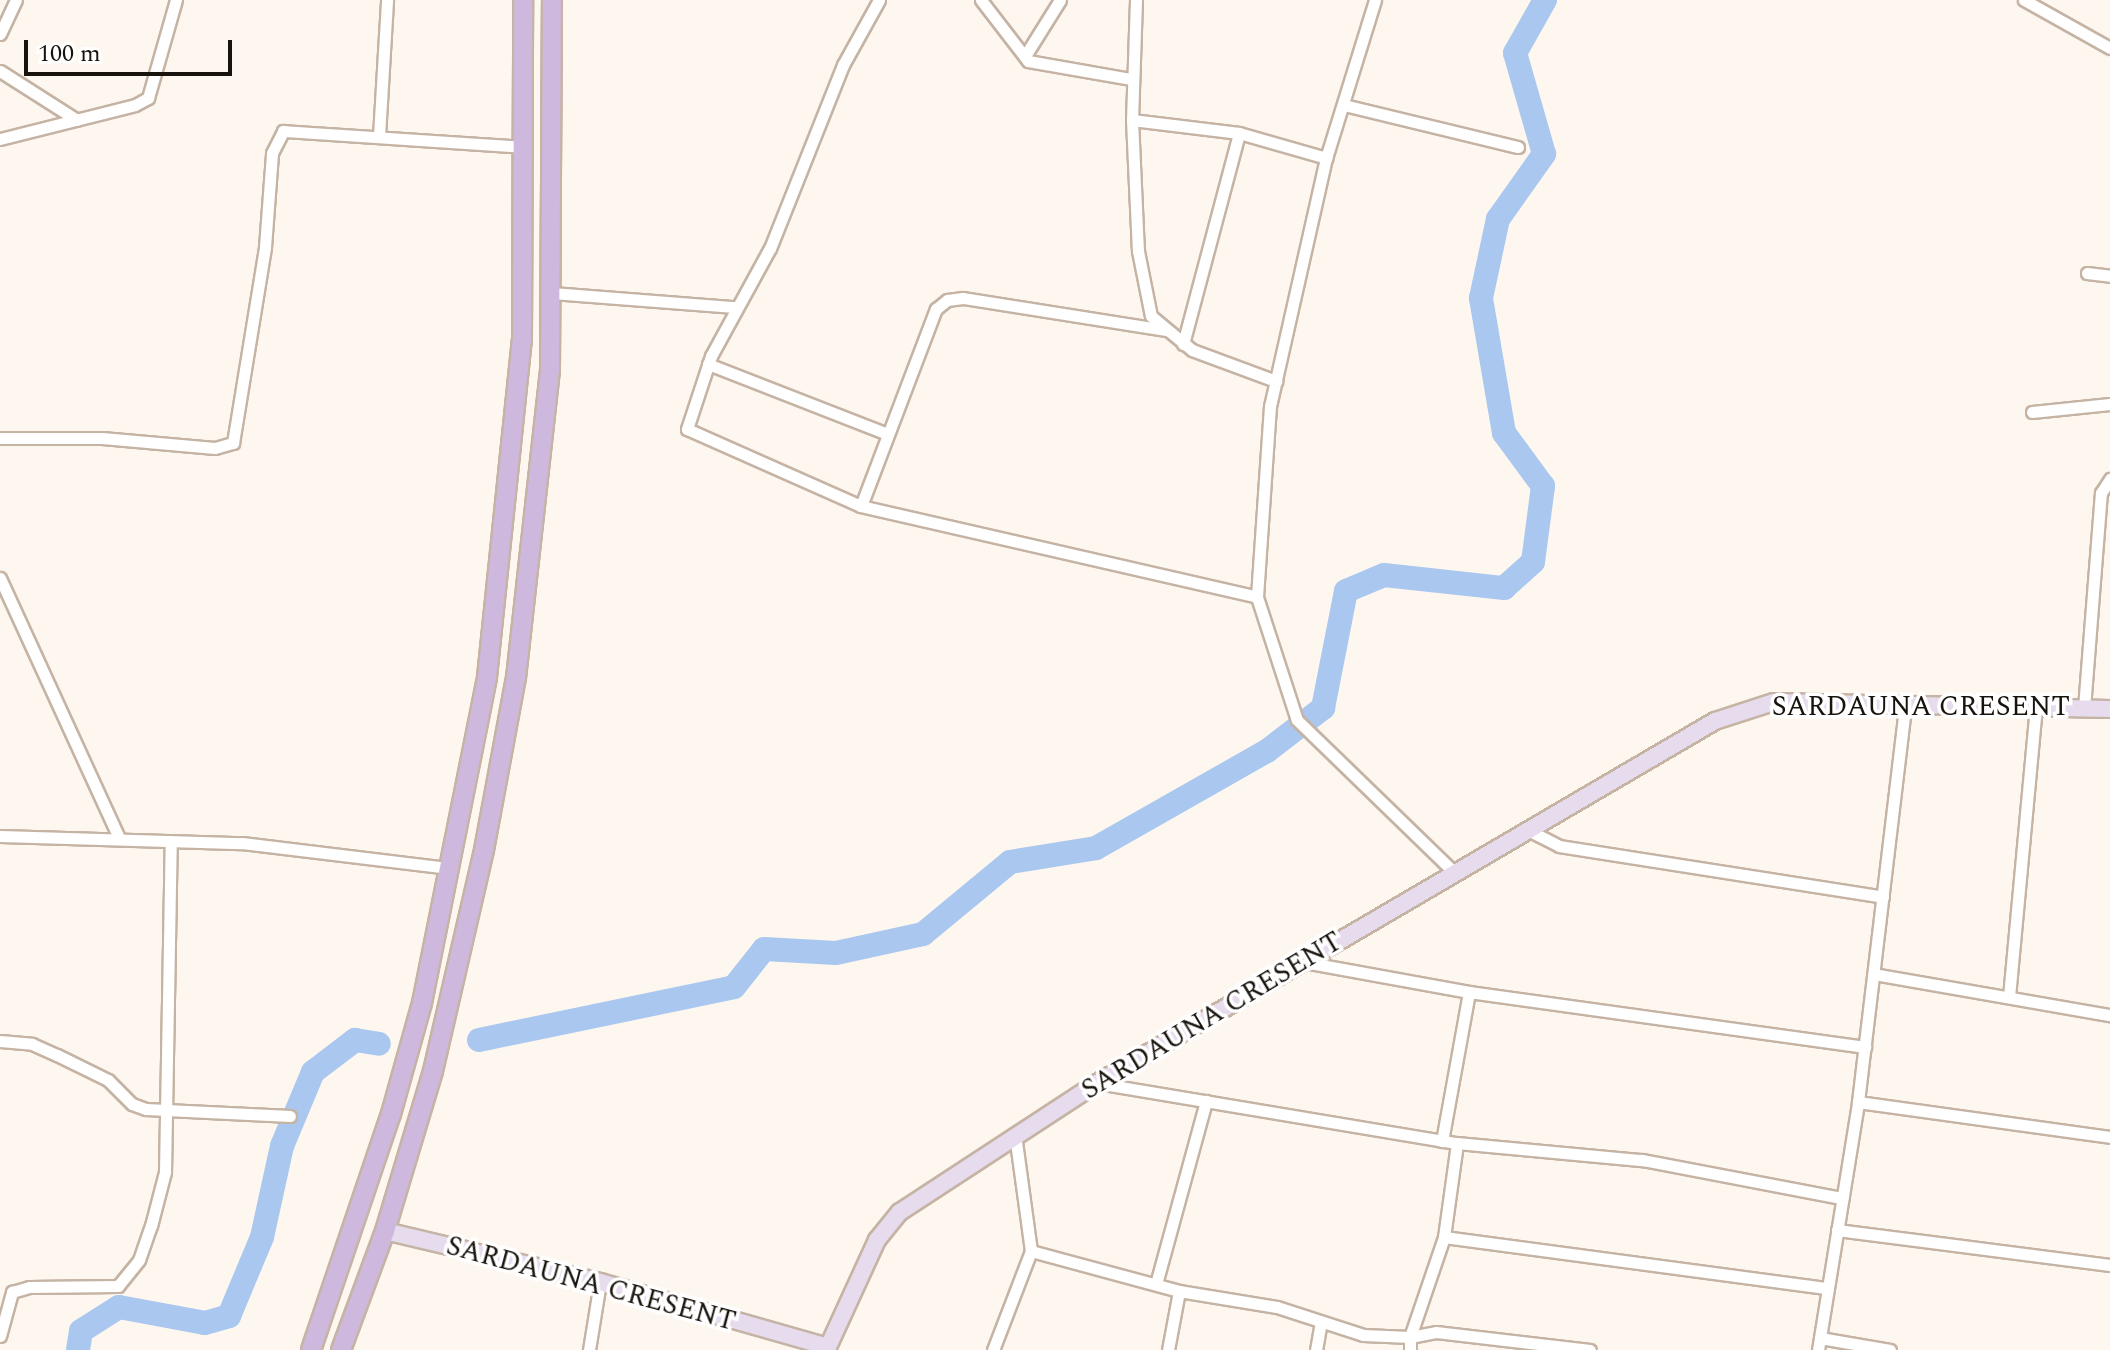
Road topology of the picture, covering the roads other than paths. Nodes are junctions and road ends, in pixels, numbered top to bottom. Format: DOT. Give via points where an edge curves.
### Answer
graph roads {
  1 [pos="16,0"];
  2 [pos="176,0"];
  3 [pos="387,0"];
  4 [pos="523,0"];
  5 [pos="552,0"];
  6 [pos="879,0"];
  7 [pos="981,0"];
  8 [pos="1060,0"];
  9 [pos="1136,0"];
  10 [pos="1375,0"];
  11 [pos="2024,0"];
  12 [pos="0,34"];
  13 [pos="2110,48"];
  14 [pos="1025,56"];
  15 [pos="0,71"];
  16 [pos="1131,79"];
  17 [pos="1344,105"];
  18 [pos="77,120"];
  19 [pos="1132,120"];
  20 [pos="1239,133"];
  21 [pos="379,136"];
  22 [pos="0,139"];
  23 [pos="523,147"];
  24 [pos="1518,147"];
  25 [pos="1326,158"];
  26 [pos="2087,273"];
  27 [pos="2110,276"];
  28 [pos="551,293"];
  29 [pos="735,307"];
  30 [pos="1165,330"];
  31 [pos="1183,344"];
  32 [pos="708,364"];
  33 [pos="1276,381"];
  34 [pos="2110,404"];
  35 [pos="2032,412"];
  36 [pos="888,434"];
  37 [pos="0,438"];
  38 [pos="2110,479"];
  39 [pos="2106,494"];
  40 [pos="861,506"];
  41 [pos="0,578"];
  42 [pos="1257,597"];
  43 [pos="1906,702"];
  44 [pos="2036,707"];
  45 [pos="2084,708"];
  46 [pos="2110,709"];
  47 [pos="1528,830"];
  48 [pos="0,836"];
  49 [pos="119,838"];
  50 [pos="171,841"];
  51 [pos="450,868"];
  52 [pos="1455,873"];
  53 [pos="1883,897"];
  54 [pos="1303,962"];
  55 [pos="1874,974"];
  56 [pos="1469,992"];
  57 [pos="2009,997"];
  58 [pos="2110,1015"];
  59 [pos="0,1041"];
  60 [pos="1865,1047"];
  61 [pos="1097,1083"];
  62 [pos="1206,1101"];
  63 [pos="1858,1102"];
  64 [pos="166,1112"];
  65 [pos="290,1116"];
  66 [pos="1015,1134"];
  67 [pos="2110,1137"];
  68 [pos="1442,1141"];
  69 [pos="1457,1143"];
  70 [pos="1842,1198"];
  71 [pos="1837,1230"];
  72 [pos="385,1231"];
  73 [pos="1444,1237"];
  74 [pos="1031,1251"];
  75 [pos="2110,1265"];
  76 [pos="600,1282"];
  77 [pos="1156,1284"];
  78 [pos="1828,1288"];
  79 [pos="1179,1291"];
  80 [pos="1321,1323"];
  81 [pos="0,1336"];
  82 [pos="1410,1344"];
  83 [pos="1510,1344"];
  84 [pos="1819,1344"];
  85 [pos="827,1348"];
  86 [pos="311,1350"];
  87 [pos="341,1350"];
  88 [pos="589,1350"];
  89 [pos="993,1350"];
  90 [pos="1168,1350"];
  91 [pos="1316,1350"];
  92 [pos="1590,1350"];
  93 [pos="1890,1350"];
  1 -- 12 [label="street"];
  2 -- 18 [label="street" via="148,98"];
  3 -- 21 [label="street"];
  4 -- 23 [label="main road"];
  5 -- 28 [label="main road"];
  6 -- 29 [label="street" via="843,65 770,248"];
  7 -- 14 [label="street"];
  8 -- 14 [label="street"];
  9 -- 16 [label="street"];
  10 -- 17 [label="street"];
  11 -- 13 [label="street"];
  14 -- 16 [label="street"];
  15 -- 18 [label="street"];
  16 -- 19 [label="street"];
  17 -- 24 [label="street"];
  17 -- 25 [label="street"];
  18 -- 22 [label="street"];
  19 -- 20 [label="street"];
  19 -- 30 [label="street" via="1138,251 1151,316"];
  20 -- 25 [label="street"];
  20 -- 31 [label="street"];
  21 -- 23 [label="street"];
  21 -- 37 [label="street" via="300,129 277,137 233,443 215,448 102,438"];
  23 -- 51 [label="main road" via="522,341 501,572"];
  25 -- 33 [label="street"];
  26 -- 27 [label="street"];
  28 -- 29 [label="street"];
  28 -- 72 [label="main road" via="550,369 530,582 502,764 433,1071"];
  29 -- 32 [label="street"];
  30 -- 31 [label="street"];
  30 -- 36 [label="street" via="963,298 947,300 936,309"];
  31 -- 33 [label="street"];
  32 -- 36 [label="street"];
  32 -- 40 [label="street" via="688,420 690,433"];
  33 -- 42 [label="street"];
  34 -- 35 [label="street"];
  36 -- 40 [label="street"];
  38 -- 39 [label="street"];
  39 -- 45 [label="street"];
  40 -- 42 [label="street"];
  41 -- 49 [label="street"];
  42 -- 52 [label="street" via="1300,724"];
  43 -- 44 [label="street, SARDAUNA CRESENT"];
  43 -- 47 [label="street, SARDAUNA CRESENT" via="1774,702 1743,708"];
  43 -- 53 [label="street"];
  44 -- 45 [label="street, SARDAUNA CRESENT"];
  44 -- 57 [label="street"];
  45 -- 46 [label="street, SARDAUNA CRESENT"];
  47 -- 52 [label="street, SARDAUNA CRESENT"];
  47 -- 53 [label="street" via="1559,846"];
  48 -- 49 [label="street"];
  49 -- 50 [label="street"];
  50 -- 51 [label="street" via="242,843"];
  50 -- 64 [label="street"];
  51 -- 86 [label="main road" via="391,1114"];
  52 -- 54 [label="street, SARDAUNA CRESENT"];
  53 -- 55 [label="street"];
  54 -- 56 [label="street"];
  54 -- 61 [label="street, SARDAUNA CRESENT"];
  55 -- 57 [label="street"];
  55 -- 60 [label="street"];
  56 -- 60 [label="street"];
  56 -- 68 [label="street"];
  57 -- 58 [label="street"];
  59 -- 64 [label="street" via="32,1044 108,1080 132,1104"];
  60 -- 63 [label="street"];
  61 -- 62 [label="street"];
  61 -- 66 [label="street, SARDAUNA CRESENT"];
  62 -- 68 [label="street"];
  62 -- 77 [label="street"];
  63 -- 67 [label="street"];
  63 -- 70 [label="street"];
  64 -- 65 [label="street"];
  64 -- 81 [label="street" via="161,1194 129,1278 96,1290 29,1287 12,1292"];
  66 -- 74 [label="street"];
  66 -- 85 [label="street, SARDAUNA CRESENT" via="888,1225"];
  68 -- 69 [label="street"];
  69 -- 70 [label="street" via="1642,1160"];
  69 -- 73 [label="street"];
  70 -- 71 [label="street"];
  71 -- 75 [label="street"];
  71 -- 78 [label="street"];
  72 -- 76 [label="street, SARDAUNA CRESENT"];
  72 -- 87 [label="main road"];
  73 -- 78 [label="street"];
  73 -- 82 [label="street"];
  74 -- 77 [label="street"];
  74 -- 89 [label="street"];
  76 -- 85 [label="street, SARDAUNA CRESENT"];
  76 -- 88 [label="street"];
  77 -- 79 [label="street"];
  78 -- 84 [label="street"];
  79 -- 80 [label="street" via="1277,1307"];
  79 -- 90 [label="street"];
  80 -- 82 [label="street"];
  80 -- 91 [label="street"];
  82 -- 83 [label="street" via="1436,1332"];
  83 -- 92 [label="street"];
  84 -- 93 [label="street"];
}
